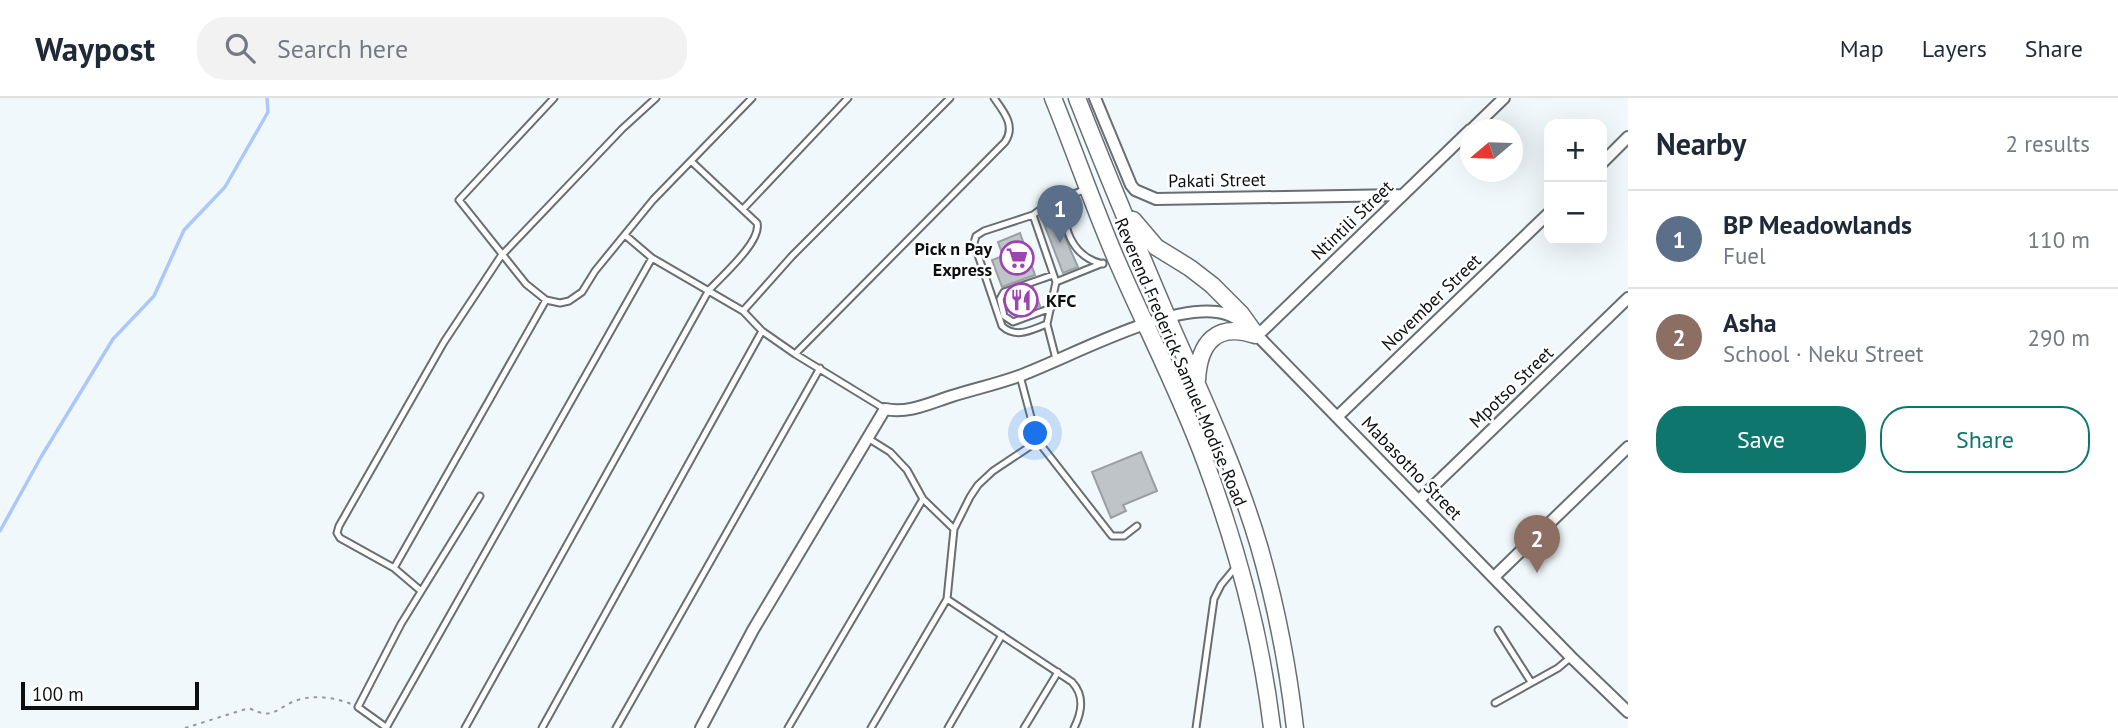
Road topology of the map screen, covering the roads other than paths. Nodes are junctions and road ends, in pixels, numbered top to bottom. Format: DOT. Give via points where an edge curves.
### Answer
graph roads {
  1 [pos="554,98"];
  2 [pos="656,98"];
  3 [pos="752,98"];
  4 [pos="848,98"];
  5 [pos="950,98"];
  6 [pos="994,98"];
  7 [pos="1053,98"];
  8 [pos="1077,98"];
  9 [pos="1095,98"];
  10 [pos="1504,98"];
  11 [pos="1482,119"];
  12 [pos="1628,138"];
  13 [pos="1460,141"];
  14 [pos="1607,158"];
  15 [pos="691,161"];
  16 [pos="1089,188"];
  17 [pos="1403,195"];
  18 [pos="1069,197"];
  19 [pos="1117,198"];
  20 [pos="743,209"];
  21 [pos="1033,215"];
  22 [pos="1544,218"];
  23 [pos="625,235"];
  24 [pos="501,256"];
  25 [pos="652,258"];
  26 [pos="1109,261"];
  27 [pos="1053,275"];
  28 [pos="1056,282"];
  29 [pos="709,290"];
  30 [pos="1628,298"];
  31 [pos="546,300"];
  32 [pos="1051,308"];
  33 [pos="743,311"];
  34 [pos="1168,318"];
  35 [pos="1047,324"];
  36 [pos="1145,325"];
  37 [pos="762,331"];
  38 [pos="1255,334"];
  39 [pos="795,354"];
  40 [pos="1056,359"];
  41 [pos="820,368"];
  42 [pos="1020,376"];
  43 [pos="1196,383"];
  44 [pos="885,409"];
  45 [pos="1337,417"];
  46 [pos="866,437"];
  47 [pos="1037,440"];
  48 [pos="1628,447"];
  49 [pos="480,496"];
  50 [pos="923,499"];
  51 [pos="1419,500"];
  52 [pos="1137,526"];
  53 [pos="954,529"];
  54 [pos="1239,564"];
  55 [pos="394,568"];
  56 [pos="1494,577"];
  57 [pos="421,591"];
  58 [pos="947,599"];
  59 [pos="1498,629"];
  60 [pos="1002,635"];
  61 [pos="1571,657"];
  62 [pos="1058,672"];
  63 [pos="1531,682"];
  64 [pos="1496,703"];
  65 [pos="1628,712"];
  66 [pos="387,728"];
  67 [pos="465,728"];
  68 [pos="542,728"];
  69 [pos="616,728"];
  70 [pos="701,728"];
  71 [pos="788,728"];
  72 [pos="871,728"];
  73 [pos="948,728"];
  74 [pos="1024,728"];
  75 [pos="1074,728"];
  76 [pos="1196,728"];
  77 [pos="1272,728"];
  78 [pos="1295,728"];
  1 -- 24 [label="lane" via="459,198"];
  2 -- 24 [label="lane"];
  3 -- 15 [label="lane"];
  4 -- 20 [label="lane"];
  5 -- 33 [label="lane"];
  6 -- 39 [label="lane" via="1010,125 1005,142"];
  7 -- 16 [label="main road, Reverend Frederick Samuel Modise Road"];
  8 -- 19 [label="main road, Reverend Frederick Samuel Modise Road"];
  9 -- 17 [label="street, Pakati Street" via="1131,186 1149,197"];
  10 -- 11 [label="street, Ntintili Street"];
  12 -- 14 [label="street"];
  13 -- 17 [label="street, Ntintili Street"];
  15 -- 20 [label="lane"];
  15 -- 23 [label="lane"];
  16 -- 18 [label="lane"];
  16 -- 26 [label="main road, Reverend Frederick Samuel Modise Road"];
  17 -- 38 [label="street, Ntintili Street"];
  18 -- 21 [label="lane"];
  18 -- 26 [label="lane" via="1063,212 1075,248 1092,261"];
  19 -- 34 [label="main road, Reverend Frederick Samuel Modise Road"];
  19 -- 38 [label="main road" via="1150,242 1212,285"];
  20 -- 29 [label="lane" via="757,223 758,232"];
  21 -- 27 [label="lane"];
  21 -- 35 [label="lane" via="984,231 974,243 1002,326 1017,334"];
  22 -- 45 [label="street, November Street"];
  23 -- 25 [label="lane"];
  23 -- 31 [label="lane" via="577,297 560,303"];
  24 -- 31 [label="lane"];
  24 -- 55 [label="lane" via="444,342 338,530 342,540"];
  25 -- 29 [label="lane"];
  25 -- 66 [label="lane"];
  26 -- 28 [label="lane"];
  26 -- 36 [label="main road, Reverend Frederick Samuel Modise Road"];
  27 -- 28 [label="lane"];
  27 -- 32 [label="lane" via="1004,292 1000,299 1004,316 1013,322"];
  28 -- 32 [label="lane"];
  29 -- 33 [label="lane"];
  29 -- 67 [label="lane"];
  30 -- 51 [label="street, Mpotso Street"];
  31 -- 55 [label="lane"];
  32 -- 35 [label="lane"];
  33 -- 37 [label="lane"];
  34 -- 36 [label="street, Mabasotho Street"];
  34 -- 38 [label="street, Mabasotho Street" via="1217,312 1232,315"];
  34 -- 43 [label="main road, Reverend Frederick Samuel Modise Road"];
  35 -- 40 [label="lane"];
  36 -- 40 [label="street, Mabasotho Street"];
  36 -- 54 [label="main road, Reverend Frederick Samuel Modise Road" via="1204,459"];
  37 -- 39 [label="lane"];
  37 -- 68 [label="lane"];
  38 -- 43 [label="main road" via="1238,330 1212,338 1199,358"];
  38 -- 45 [label="street, Mabasotho Street"];
  39 -- 41 [label="lane"];
  40 -- 42 [label="street, Mabasotho Street"];
  41 -- 44 [label="lane"];
  41 -- 69 [label="lane"];
  42 -- 44 [label="street, Mabasotho Street" via="906,410"];
  42 -- 47 [label="lane"];
  43 -- 78 [label="main road, Reverend Frederick Samuel Modise Road" via="1225,449 1258,546 1283,647"];
  44 -- 46 [label="street"];
  45 -- 51 [label="street, Mabasotho Street"];
  46 -- 50 [label="lane" via="907,470"];
  46 -- 70 [label="street"];
  47 -- 52 [label="lane" via="1112,536 1124,536"];
  47 -- 53 [label="lane" via="978,485"];
  48 -- 56 [label="street"];
  49 -- 57 [label="lane"];
  50 -- 53 [label="lane"];
  50 -- 71 [label="lane"];
  51 -- 56 [label="street, Mabasotho Street"];
  53 -- 58 [label="lane"];
  54 -- 76 [label="lane" via="1214,599"];
  54 -- 77 [label="main road, Reverend Frederick Samuel Modise Road" via="1256,626"];
  55 -- 57 [label="lane"];
  56 -- 61 [label="street, Mabasotho Street"];
  57 -- 66 [label="lane" via="358,708"];
  58 -- 60 [label="lane"];
  58 -- 72 [label="lane"];
  59 -- 63 [label="lane"];
  60 -- 62 [label="lane"];
  60 -- 73 [label="lane"];
  61 -- 63 [label="lane"];
  61 -- 65 [label="street, Mabasotho Street"];
  62 -- 74 [label="lane"];
  62 -- 75 [label="lane" via="1077,687 1082,710"];
  63 -- 64 [label="lane"];
}
